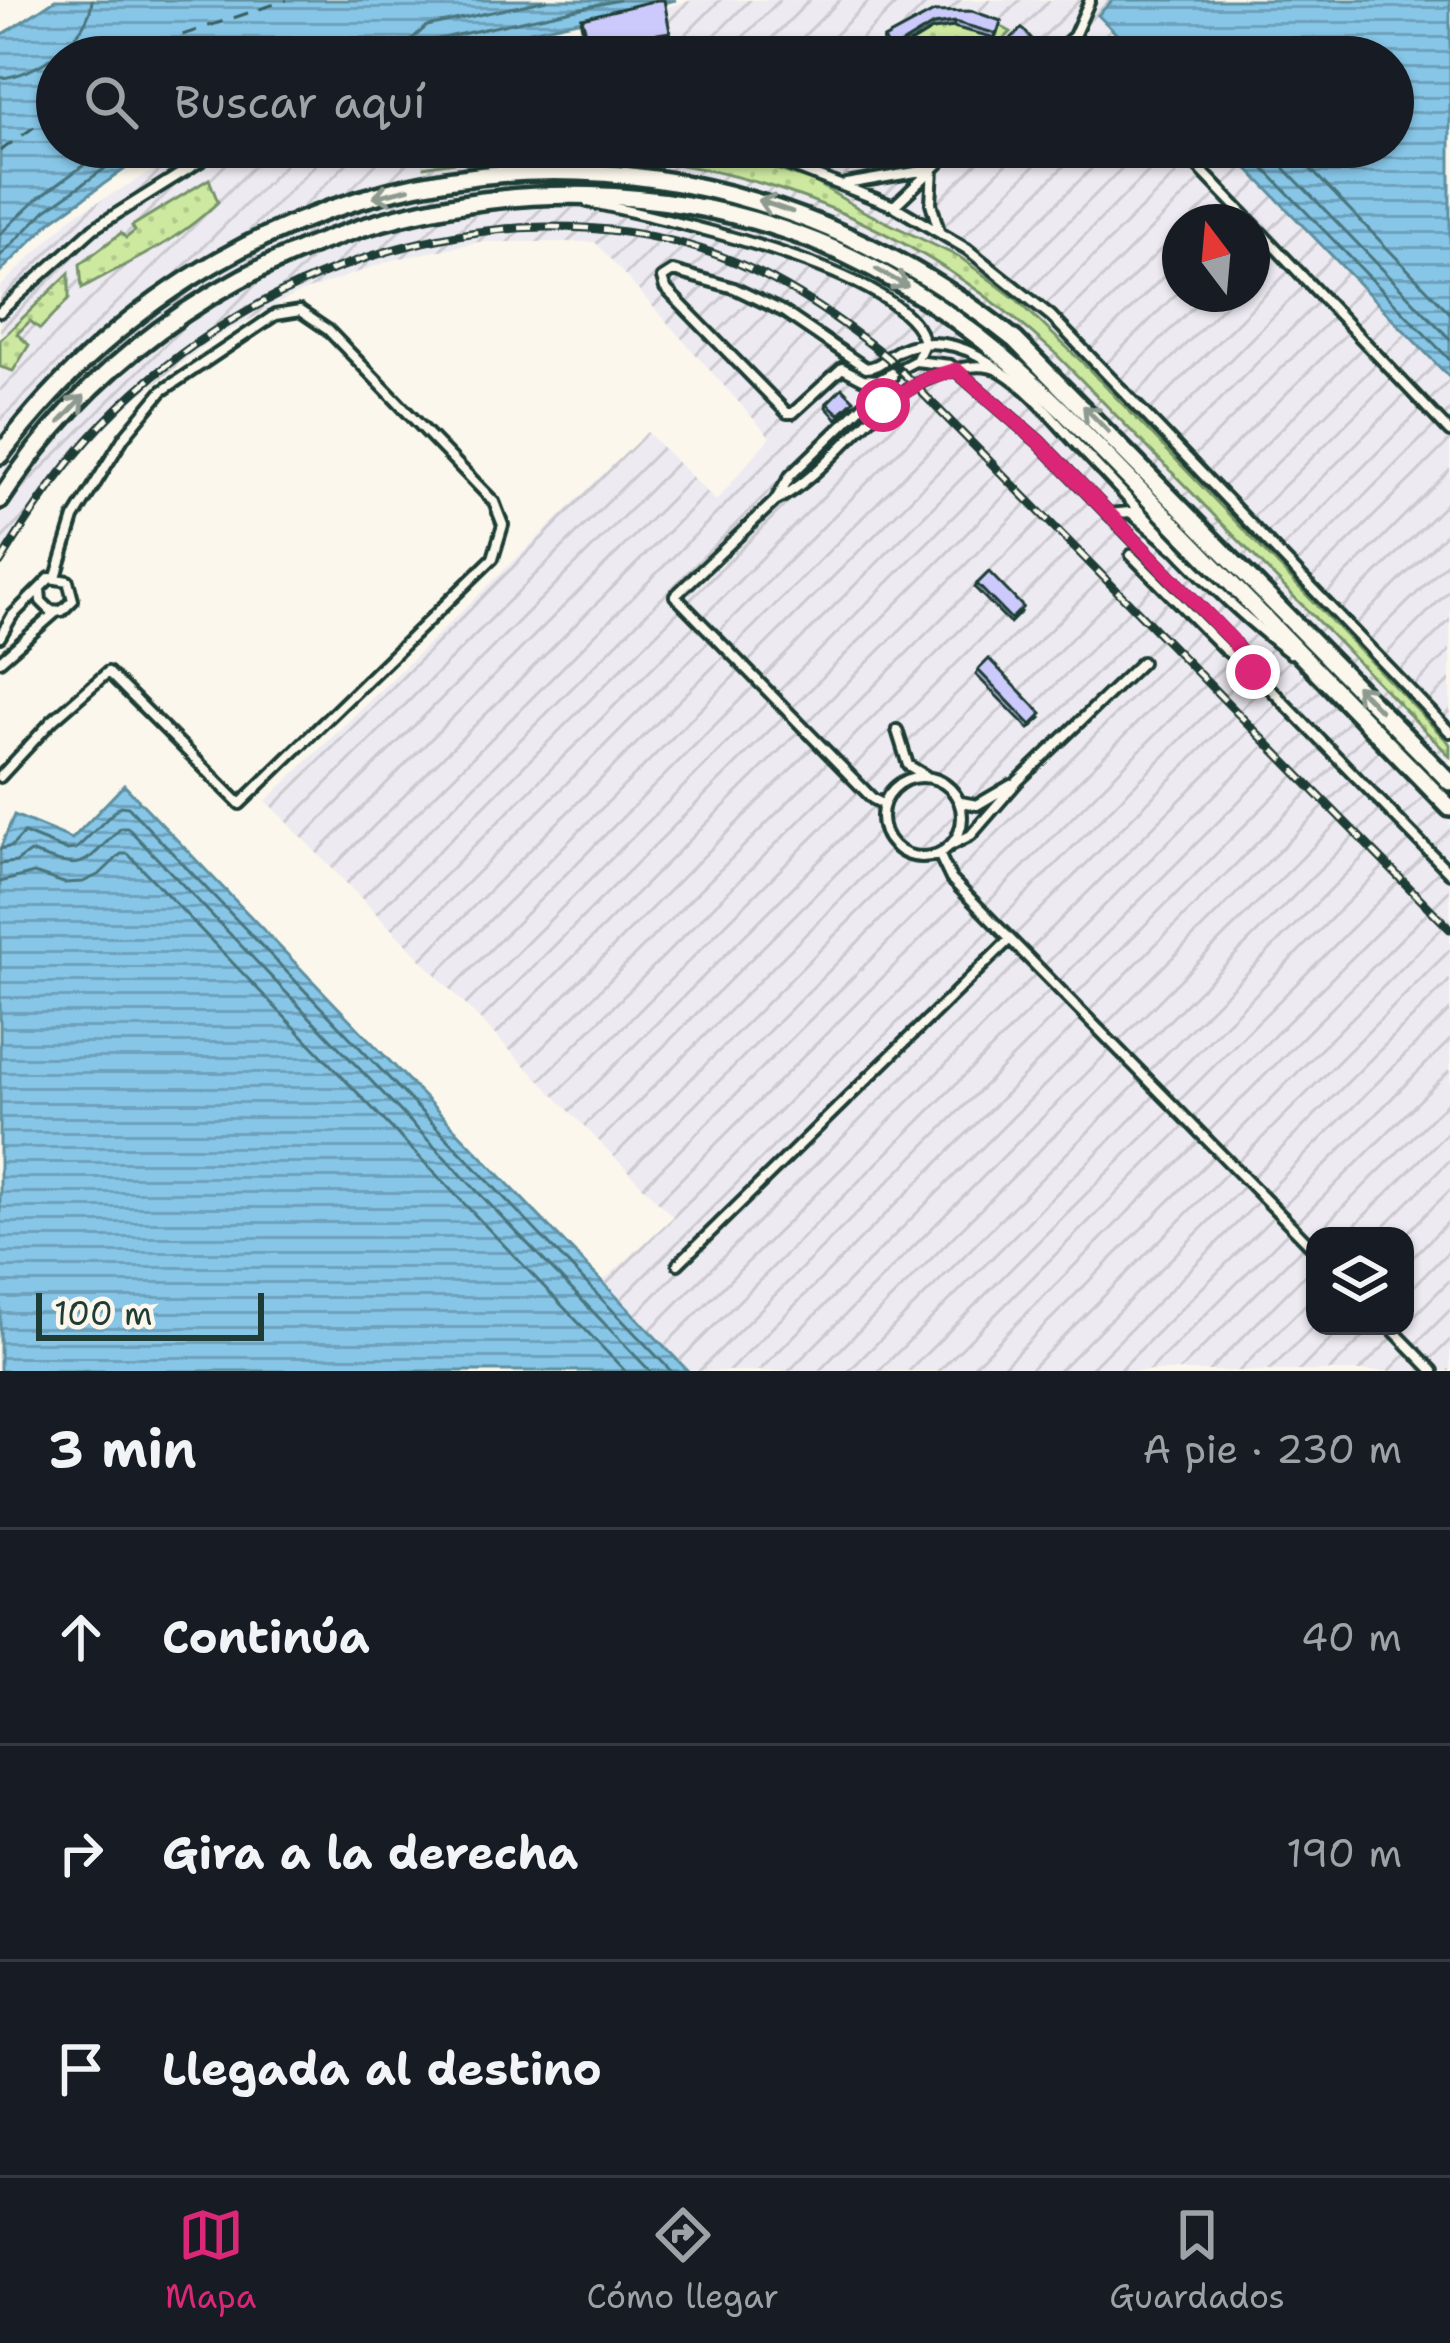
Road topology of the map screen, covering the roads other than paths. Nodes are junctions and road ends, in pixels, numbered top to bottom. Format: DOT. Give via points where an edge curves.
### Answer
graph roads {
  1 [pos="1090,0"];
  2 [pos="1074,36"];
  3 [pos="190,168"];
  4 [pos="798,168"];
  5 [pos="1200,168"];
  6 [pos="934,169"];
  7 [pos="843,185"];
  8 [pos="552,195"];
  9 [pos="1233,204"];
  10 [pos="894,206"];
  11 [pos="940,233"];
  12 [pos="1270,243"];
  13 [pos="0,312"];
  14 [pos="924,344"];
  15 [pos="915,361"];
  16 [pos="956,370"];
  17 [pos="1002,372"];
  18 [pos="894,376"];
  19 [pos="877,393"];
  20 [pos="888,404"];
  21 [pos="1450,432"];
  22 [pos="0,455"];
  23 [pos="0,500"];
  24 [pos="775,501"];
  25 [pos="1108,514"];
  26 [pos="1131,555"];
  27 [pos="1184,555"];
  28 [pos="56,577"];
  29 [pos="40,589"];
  30 [pos="56,612"];
  31 [pos="0,637"];
  32 [pos="0,661"];
  33 [pos="1142,662"];
  34 [pos="1253,672"];
  35 [pos="1322,677"];
  36 [pos="897,730"];
  37 [pos="1450,732"];
  38 [pos="0,777"];
  39 [pos="933,779"];
  40 [pos="1018,781"];
  41 [pos="1450,782"];
  42 [pos="957,798"];
  43 [pos="883,804"];
  44 [pos="1450,808"];
  45 [pos="951,844"];
  46 [pos="939,854"];
  47 [pos="1450,873"];
  48 [pos="1010,939"];
  49 [pos="1306,1241"];
  50 [pos="678,1264"];
  51 [pos="1398,1335"];
  52 [pos="1433,1371"];
  1 -- 2 [label="lane"];
  3 -- 13 [label="lane" via="94,228"];
  4 -- 7 [label="lane"];
  5 -- 9 [label="lane"];
  6 -- 7 [label="lane"];
  6 -- 10 [label="lane"];
  6 -- 11 [label="lane" via="931,203"];
  7 -- 10 [label="lane"];
  8 -- 14 [label="lane" via="804,260 903,311"];
  23 -- 8 [label="street, one-way" via="82,397 219,290 332,236 394,217"];
  8 -- 35 [label="street, one-way" via="634,198 744,219 815,241 916,292 1028,376"];
  10 -- 11 [label="lane"];
  11 -- 37 [label="lane" via="1051,316"];
  12 -- 21 [label="lane"];
  14 -- 15 [label="lane"];
  14 -- 17 [label="lane" via="974,351"];
  14 -- 18 [label="lane" via="866,368 784,311 734,288 674,271 662,278 788,413 842,368 871,380"];
  15 -- 16 [label="lane"];
  15 -- 18 [label="lane"];
  16 -- 17 [label="lane"];
  16 -- 20 [label="lane"];
  16 -- 25 [label="lane"];
  17 -- 27 [label="lane"];
  18 -- 19 [label="lane"];
  19 -- 20 [label="lane" via="878,403"];
  19 -- 24 [label="lane" via="790,476"];
  20 -- 24 [label="lane" via="802,487"];
  41 -- 22 [label="street, one-way" via="1003,330 862,240 716,189 614,172 506,173 323,212 151,304 65,378"];
  24 -- 43 [label="lane" via="675,596"];
  25 -- 27 [label="lane" via="1130,512"];
  25 -- 34 [label="lane" via="1232,640"];
  26 -- 34 [label="lane"];
  27 -- 35 [label="lane" via="1240,616"];
  28 -- 29 [label="lane"];
  28 -- 30 [label="lane" via="74,593"];
  28 -- 38 [label="lane" via="74,518 162,391 275,315 300,311 328,330 494,502 503,525 493,558 239,804 108,672"];
  29 -- 30 [label="lane" via="44,606"];
  29 -- 31 [label="lane"];
  30 -- 32 [label="lane"];
  33 -- 40 [label="lane"];
  34 -- 47 [label="lane"];
  35 -- 44 [label="street"];
  36 -- 39 [label="lane" via="908,765"];
  39 -- 42 [label="lane"];
  39 -- 43 [label="lane" via="909,779"];
  40 -- 42 [label="lane" via="977,805"];
  40 -- 45 [label="lane" via="971,835"];
  42 -- 45 [label="lane" via="962,822"];
  43 -- 46 [label="lane" via="892,844 914,857"];
  45 -- 46 [label="lane"];
  46 -- 48 [label="lane" via="951,878"];
  48 -- 49 [label="lane"];
  48 -- 50 [label="lane"];
  51 -- 52 [label="lane"];
}
